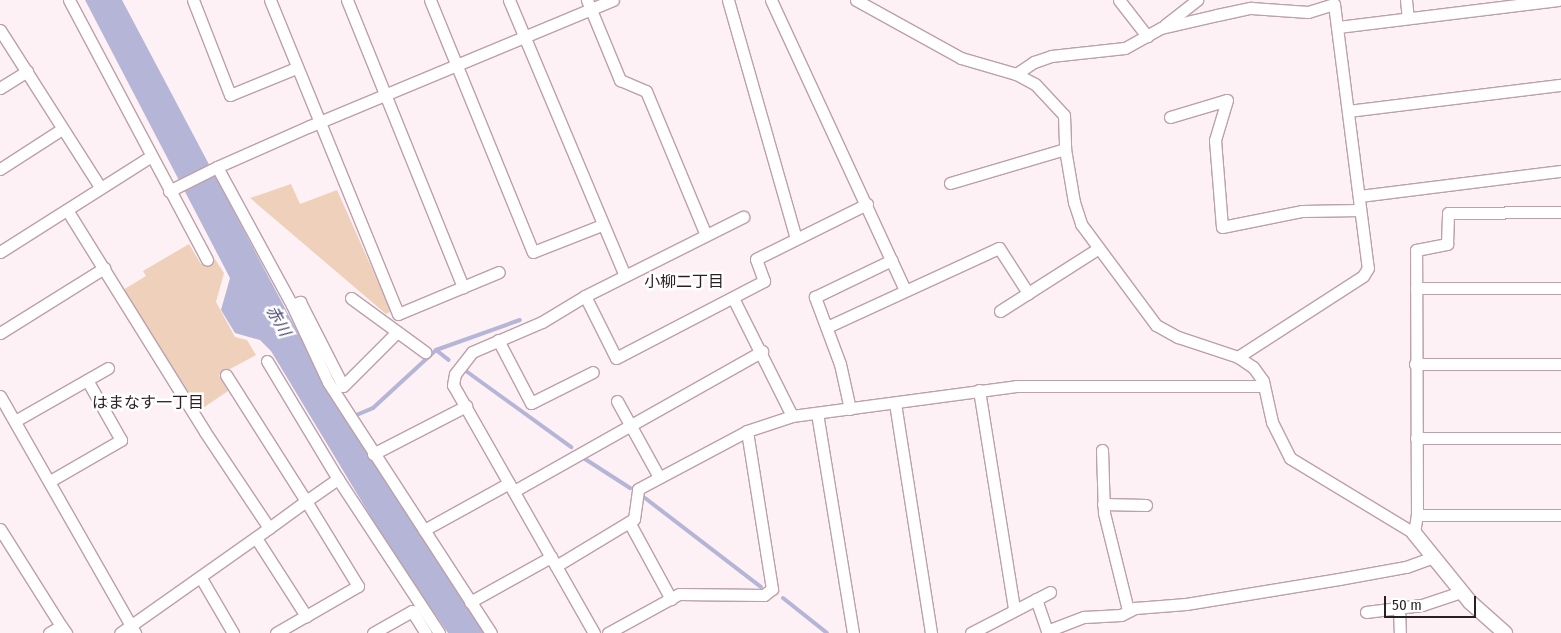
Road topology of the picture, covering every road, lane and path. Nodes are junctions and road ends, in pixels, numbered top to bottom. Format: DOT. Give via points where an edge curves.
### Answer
graph roads {
  1 [pos="68,0"];
  2 [pos="193,0"];
  3 [pos="270,0"];
  4 [pos="347,0"];
  5 [pos="430,0"];
  6 [pos="509,0"];
  7 [pos="613,0"];
  8 [pos="728,0"];
  9 [pos="771,0"];
  10 [pos="856,0"];
  11 [pos="1119,0"];
  12 [pos="1197,0"];
  13 [pos="1406,0"];
  14 [pos="1558,0"];
  15 [pos="589,4"];
  16 [pos="1309,6"];
  17 [pos="1408,18"];
  18 [pos="1338,27"];
  19 [pos="1161,28"];
  20 [pos="0,30"];
  21 [pos="1147,36"];
  22 [pos="524,38"];
  23 [pos="457,67"];
  24 [pos="296,68"];
  25 [pos="27,72"];
  26 [pos="1016,74"];
  27 [pos="1561,85"];
  28 [pos="0,88"];
  29 [pos="386,96"];
  30 [pos="1348,111"];
  31 [pos="1170,117"];
  32 [pos="319,122"];
  33 [pos="62,129"];
  34 [pos="1065,149"];
  35 [pos="151,156"];
  36 [pos="215,167"];
  37 [pos="0,169"];
  38 [pos="1561,171"];
  39 [pos="950,183"];
  40 [pos="100,187"];
  41 [pos="173,189"];
  42 [pos="1359,196"];
  43 [pos="867,204"];
  44 [pos="67,210"];
  45 [pos="1360,210"];
  46 [pos="1561,212"];
  47 [pos="743,217"];
  48 [pos="602,225"];
  49 [pos="706,235"];
  50 [pos="796,238"];
  51 [pos="1099,248"];
  52 [pos="0,252"];
  53 [pos="207,260"];
  54 [pos="892,260"];
  55 [pos="104,268"];
  56 [pos="499,272"];
  57 [pos="624,276"];
  58 [pos="463,287"];
  59 [pos="1416,288"];
  60 [pos="1561,288"];
  61 [pos="905,290"];
  62 [pos="1028,293"];
  63 [pos="585,296"];
  64 [pos="351,298"];
  65 [pos="733,298"];
  66 [pos="292,306"];
  67 [pos="1000,311"];
  68 [pos="827,327"];
  69 [pos="397,332"];
  70 [pos="0,333"];
  71 [pos="498,340"];
  72 [pos="762,351"];
  73 [pos="425,352"];
  74 [pos="1238,357"];
  75 [pos="267,362"];
  76 [pos="1415,364"];
  77 [pos="1561,364"];
  78 [pos="108,368"];
  79 [pos="593,372"];
  80 [pos="226,375"];
  81 [pos="87,380"];
  82 [pos="1264,386"];
  83 [pos="979,390"];
  84 [pos="0,396"];
  85 [pos="617,401"];
  86 [pos="895,403"];
  87 [pos="466,406"];
  88 [pos="850,410"];
  89 [pos="817,413"];
  90 [pos="792,416"];
  91 [pos="15,421"];
  92 [pos="630,424"];
  93 [pos="747,431"];
  94 [pos="1416,438"];
  95 [pos="1561,438"];
  96 [pos="1102,450"];
  97 [pos="373,454"];
  98 [pos="659,477"];
  99 [pos="338,479"];
  100 [pos="50,482"];
  101 [pos="512,487"];
  102 [pos="306,501"];
  103 [pos="1103,504"];
  104 [pos="1146,505"];
  105 [pos="1417,515"];
  106 [pos="1561,515"];
  107 [pos="629,522"];
  108 [pos="269,528"];
  109 [pos="0,529"];
  110 [pos="424,530"];
  111 [pos="1414,533"];
  112 [pos="256,538"];
  113 [pos="1434,557"];
  114 [pos="553,561"];
  115 [pos="201,578"];
  116 [pos="1050,592"];
  117 [pos="1461,592"];
  118 [pos="671,598"];
  119 [pos="1036,599"];
  120 [pos="470,602"];
  121 [pos="1399,608"];
  122 [pos="1014,609"];
  123 [pos="1128,610"];
  124 [pos="1366,612"];
  125 [pos="306,616"];
  126 [pos="64,629"];
  127 [pos="133,629"];
  128 [pos="1048,632"];
  129 [pos="49,633"];
  130 [pos="120,633"];
  131 [pos="233,633"];
  132 [pos="276,633"];
  133 [pos="372,633"];
  134 [pos="426,633"];
  135 [pos="438,633"];
  136 [pos="491,633"];
  137 [pos="593,633"];
  138 [pos="608,633"];
  139 [pos="853,633"];
  140 [pos="931,633"];
  141 [pos="971,633"];
  142 [pos="1400,633"];
  143 [pos="1505,633"];
  1 -- 35 [label="street"];
  2 -- 24 [label="street" via="230,95"];
  3 -- 24 [label="street"];
  4 -- 29 [label="street"];
  5 -- 23 [label="street"];
  6 -- 22 [label="street"];
  7 -- 15 [label="street"];
  8 -- 50 [label="street"];
  9 -- 43 [label="street"];
  10 -- 26 [label="street" via="961,58"];
  11 -- 21 [label="street"];
  12 -- 19 [label="street"];
  13 -- 17 [label="street"];
  14 -- 17 [label="street"];
  15 -- 22 [label="street"];
  15 -- 49 [label="street" via="620,80 646,91"];
  16 -- 18 [label="street" via="1334,4"];
  16 -- 19 [label="street" via="1251,8"];
  17 -- 18 [label="street"];
  18 -- 30 [label="street"];
  19 -- 21 [label="street"];
  20 -- 25 [label="street"];
  21 -- 26 [label="street" via="1125,48 1051,56"];
  22 -- 23 [label="street"];
  22 -- 48 [label="street"];
  23 -- 29 [label="street"];
  23 -- 48 [label="street" via="533,252"];
  24 -- 32 [label="street"];
  25 -- 28 [label="street"];
  25 -- 33 [label="street"];
  26 -- 34 [label="street" via="1035,84 1064,115"];
  27 -- 30 [label="street"];
  29 -- 32 [label="street"];
  29 -- 58 [label="street"];
  30 -- 42 [label="street"];
  31 -- 45 [label="street" via="1227,100 1214,140 1222,227 1302,211"];
  32 -- 36 [label="street"];
  32 -- 58 [label="street" via="398,314"];
  33 -- 37 [label="street"];
  33 -- 40 [label="street"];
  34 -- 39 [label="street"];
  34 -- 51 [label="street" via="1081,224"];
  35 -- 40 [label="street"];
  35 -- 41 [label="street"];
  36 -- 41 [label="street"];
  36 -- 66 [label="street"];
  38 -- 42 [label="street"];
  40 -- 44 [label="street"];
  41 -- 53 [label="street"];
  42 -- 45 [label="street"];
  43 -- 50 [label="street"];
  43 -- 54 [label="street"];
  44 -- 52 [label="street"];
  44 -- 55 [label="street"];
  45 -- 74 [label="street" via="1366,272"];
  46 -- 59 [label="street" via="1448,213 1447,244 1416,250"];
  47 -- 49 [label="street"];
  48 -- 57 [label="street"];
  49 -- 57 [label="street"];
  50 -- 65 [label="street" via="756,259 764,282"];
  51 -- 62 [label="street"];
  51 -- 74 [label="street" via="1156,325 1178,337"];
  54 -- 61 [label="street"];
  54 -- 68 [label="street" via="815,297"];
  55 -- 70 [label="street"];
  55 -- 108 [label="street"];
  56 -- 58 [label="street"];
  57 -- 63 [label="street"];
  59 -- 60 [label="street"];
  59 -- 76 [label="street"];
  61 -- 62 [label="street" via="1000,248"];
  61 -- 68 [label="street"];
  62 -- 67 [label="street"];
  63 -- 65 [label="street" via="616,358"];
  63 -- 71 [label="street" via="542,322"];
  64 -- 69 [label="street"];
  65 -- 72 [label="street"];
  66 -- 69 [label="street" via="300,302 344,386"];
  66 -- 97 [label="street" via="328,382"];
  68 -- 88 [label="street" via="840,364"];
  69 -- 73 [label="street"];
  71 -- 79 [label="street" via="531,403"];
  71 -- 87 [label="street" via="472,352 455,374 453,385"];
  72 -- 90 [label="street"];
  72 -- 92 [label="street"];
  74 -- 82 [label="street" via="1257,372"];
  75 -- 99 [label="street"];
  76 -- 77 [label="street"];
  76 -- 94 [label="street"];
  78 -- 81 [label="street"];
  80 -- 102 [label="street"];
  81 -- 91 [label="street"];
  81 -- 100 [label="street" via="121,440"];
  82 -- 83 [label="street" via="1059,385"];
  82 -- 111 [label="street" via="1276,430 1294,462"];
  83 -- 86 [label="street"];
  83 -- 122 [label="street"];
  84 -- 91 [label="street"];
  85 -- 92 [label="street"];
  86 -- 88 [label="street"];
  86 -- 140 [label="street"];
  87 -- 97 [label="street"];
  87 -- 101 [label="street"];
  88 -- 89 [label="street"];
  89 -- 90 [label="street"];
  89 -- 139 [label="street"];
  90 -- 93 [label="street"];
  91 -- 100 [label="street"];
  92 -- 98 [label="street"];
  92 -- 101 [label="street"];
  93 -- 98 [label="street"];
  93 -- 118 [label="street" via="772,589 764,595 679,594"];
  94 -- 95 [label="street"];
  94 -- 105 [label="street"];
  96 -- 103 [label="street"];
  97 -- 110 [label="street"];
  98 -- 107 [label="street" via="638,489 634,519"];
  99 -- 102 [label="street"];
  99 -- 135 [label="street"];
  100 -- 127 [label="street"];
  101 -- 110 [label="street"];
  101 -- 114 [label="street"];
  102 -- 108 [label="street"];
  102 -- 125 [label="street" via="358,586"];
  103 -- 104 [label="street"];
  103 -- 123 [label="street"];
  105 -- 106 [label="street"];
  105 -- 111 [label="street"];
  107 -- 114 [label="street"];
  107 -- 118 [label="street"];
  108 -- 112 [label="street"];
  109 -- 126 [label="street"];
  110 -- 120 [label="street"];
  111 -- 113 [label="street"];
  112 -- 115 [label="street"];
  112 -- 125 [label="street"];
  113 -- 117 [label="street"];
  113 -- 123 [label="street" via="1363,575"];
  114 -- 120 [label="street"];
  114 -- 137 [label="street"];
  115 -- 127 [label="street"];
  115 -- 131 [label="street"];
  116 -- 119 [label="street"];
  117 -- 121 [label="street" via="1440,601"];
  117 -- 143 [label="street"];
  118 -- 138 [label="street"];
  119 -- 122 [label="street"];
  119 -- 128 [label="street"];
  120 -- 136 [label="street"];
  121 -- 124 [label="street"];
  121 -- 142 [label="street"];
  122 -- 141 [label="street"];
  123 -- 128 [label="street" via="1121,615 1084,617"];
  125 -- 132 [label="street"];
  126 -- 129 [label="street"];
  127 -- 130 [label="street"];
  133 -- 134 [label="street" via="412,611"];
}
